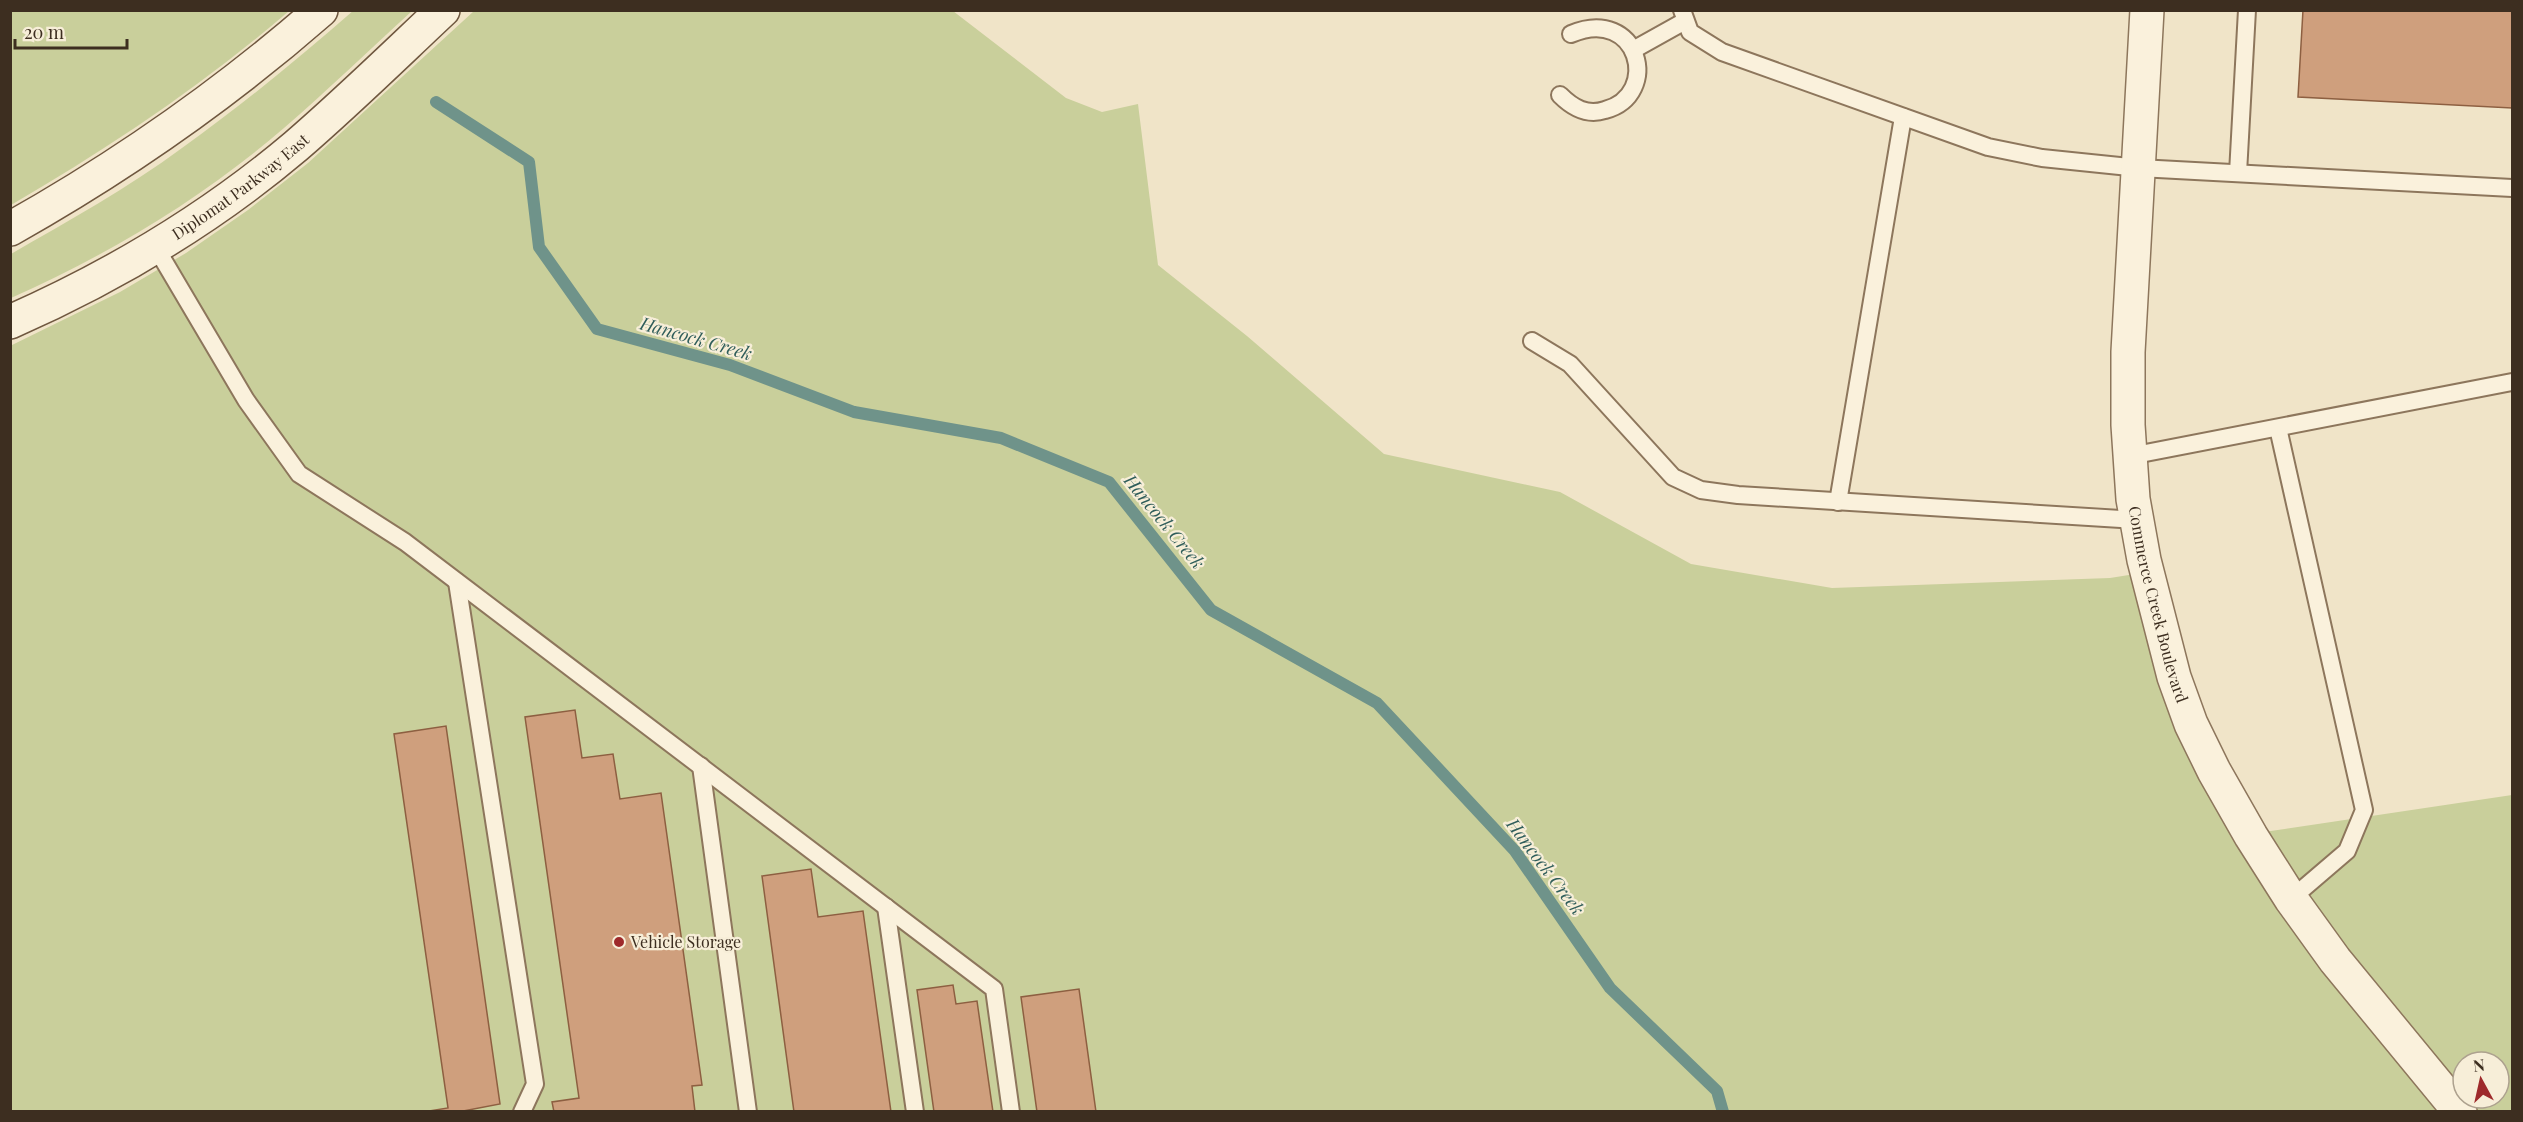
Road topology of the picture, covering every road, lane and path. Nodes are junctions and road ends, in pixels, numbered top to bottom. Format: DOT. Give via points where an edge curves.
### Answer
graph roads {
  1 [pos="321,10"];
  2 [pos="442,10"];
  3 [pos="2148,10"];
  4 [pos="2247,10"];
  5 [pos="1683,16"];
  6 [pos="1571,34"];
  7 [pos="1633,50"];
  8 [pos="1560,95"];
  9 [pos="1903,117"];
  10 [pos="2139,168"];
  11 [pos="2238,173"];
  12 [pos="2512,188"];
  13 [pos="10,230"];
  14 [pos="155,246"];
  15 [pos="10,322"];
  16 [pos="1532,341"];
  17 [pos="2512,383"];
  18 [pos="2278,428"];
  19 [pos="2130,456"];
  20 [pos="1838,502"];
  21 [pos="2137,520"];
  22 [pos="457,582"];
  23 [pos="701,766"];
  24 [pos="2291,899"];
  25 [pos="886,907"];
  26 [pos="522,1112"];
  27 [pos="748,1112"];
  28 [pos="915,1112"];
  29 [pos="1011,1112"];
  30 [pos="2460,1112"];
  1 -- 13 [label="street" via="264,60 169,132"];
  2 -- 14 [label="street, Diplomat Parkway East" via="296,145 238,191"];
  3 -- 10 [label="street, Commerce Creek Boulevard"];
  4 -- 11 [label="lane"];
  5 -- 7 [label="lane"];
  5 -- 9 [label="lane" via="1690,32 1722,52"];
  6 -- 7 [label="lane" via="1600,27 1625,39"];
  7 -- 8 [label="lane" via="1637,77 1628,96 1612,109 1584,111"];
  9 -- 10 [label="lane" via="1988,147 2042,158"];
  9 -- 20 [label="lane"];
  10 -- 11 [label="lane"];
  10 -- 19 [label="street, Commerce Creek Boulevard" via="2128,352"];
  11 -- 12 [label="lane"];
  14 -- 15 [label="street, Diplomat Parkway East"];
  14 -- 22 [label="lane" via="246,400 299,474 405,542"];
  16 -- 20 [label="lane" via="1570,364 1673,477 1701,490"];
  17 -- 18 [label="lane"];
  18 -- 19 [label="lane"];
  18 -- 24 [label="lane" via="2364,810 2347,851"];
  19 -- 21 [label="street, Commerce Creek Boulevard"];
  20 -- 21 [label="lane"];
  21 -- 24 [label="street, Commerce Creek Boulevard" via="2174,677 2191,724 2251,836"];
  22 -- 23 [label="lane"];
  22 -- 26 [label="lane" via="535,1083"];
  23 -- 25 [label="lane"];
  23 -- 27 [label="lane"];
  24 -- 30 [label="street, Commerce Creek Boulevard" via="2335,960"];
  25 -- 28 [label="lane"];
  25 -- 29 [label="lane" via="994,989"];
}
